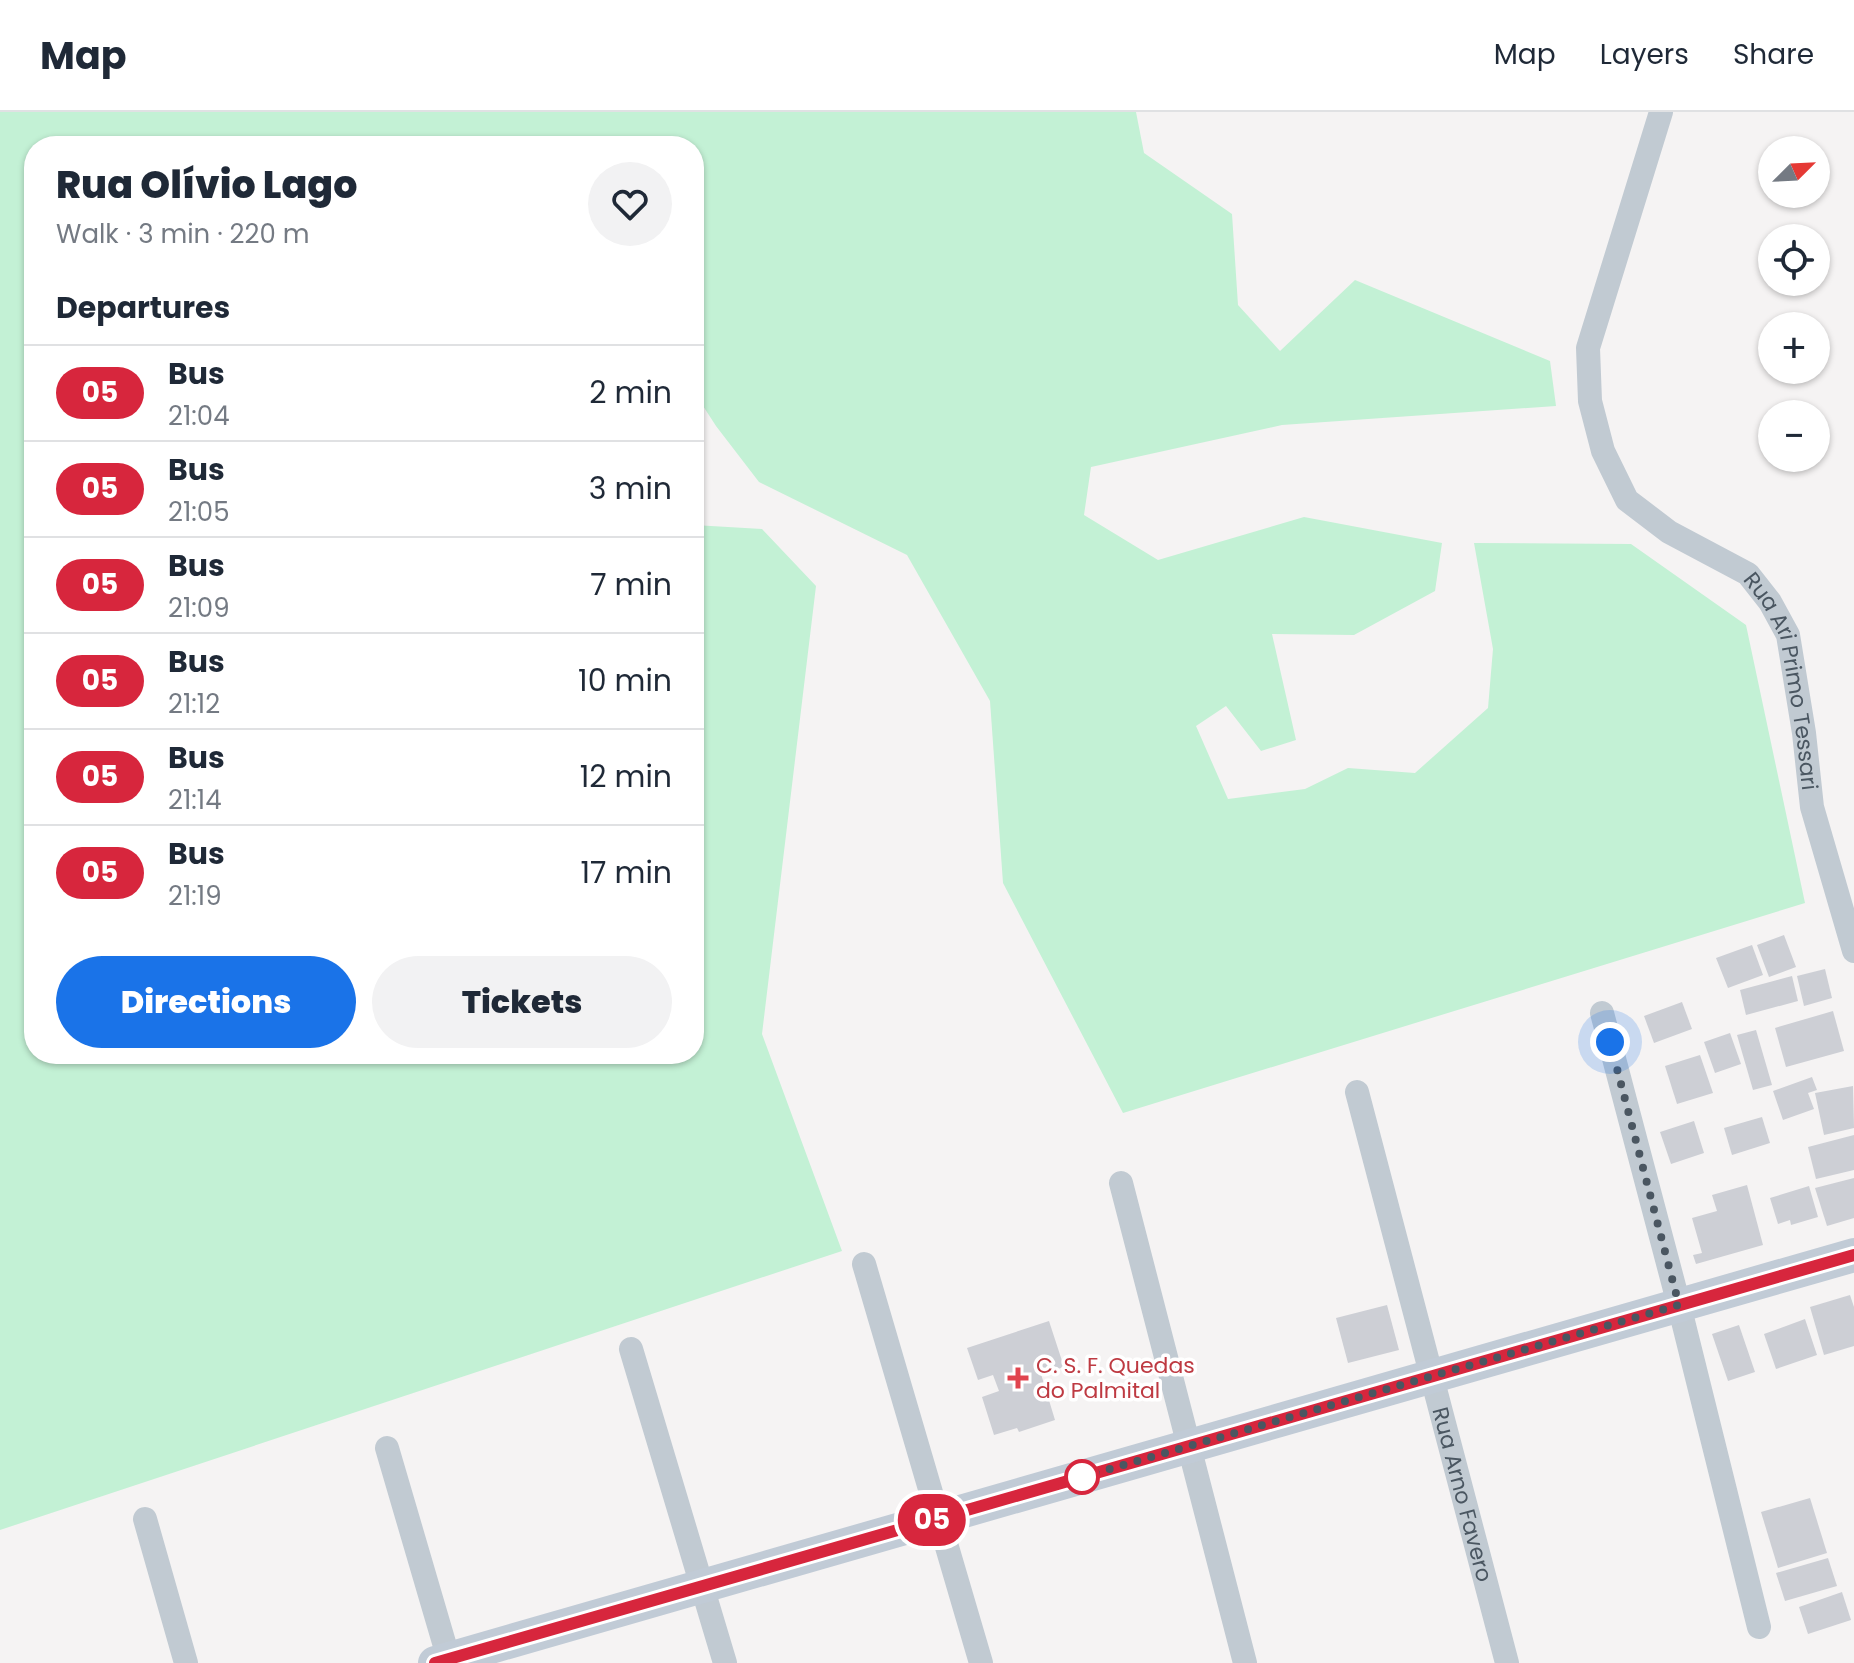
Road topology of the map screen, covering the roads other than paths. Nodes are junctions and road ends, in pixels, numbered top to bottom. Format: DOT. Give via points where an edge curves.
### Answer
graph roads {
  1 [pos="1661,112"];
  2 [pos="1854,951"];
  3 [pos="1602,1013"];
  4 [pos="1357,1092"];
  5 [pos="1121,1183"];
  6 [pos="1854,1255"];
  7 [pos="864,1264"];
  8 [pos="1679,1305"];
  9 [pos="631,1349"];
  10 [pos="1432,1377"];
  11 [pos="1189,1447"];
  12 [pos="387,1448"];
  13 [pos="939,1518"];
  14 [pos="145,1519"];
  15 [pos="702,1586"];
  16 [pos="1759,1627"];
  17 [pos="444,1662"];
  18 [pos="186,1663"];
  19 [pos="725,1663"];
  20 [pos="981,1663"];
  21 [pos="1245,1663"];
  22 [pos="1507,1663"];
  1 -- 2 [label="street, Rua Ari Primo Tessari" via="1588,348 1590,401 1603,451 1627,500 1669,532 1748,574 1788,635 1812,807"];
  3 -- 8 [label="street"];
  4 -- 10 [label="street, Rua Arno Favero"];
  5 -- 11 [label="street"];
  6 -- 8 [label="street"];
  7 -- 13 [label="street"];
  8 -- 10 [label="street"];
  8 -- 16 [label="street"];
  9 -- 15 [label="street"];
  10 -- 11 [label="street"];
  10 -- 22 [label="street, Rua Arno Favero"];
  11 -- 13 [label="street"];
  11 -- 21 [label="street"];
  12 -- 17 [label="street"];
  13 -- 15 [label="street"];
  13 -- 20 [label="street"];
  14 -- 18 [label="street"];
  15 -- 17 [label="street"];
  15 -- 19 [label="street"];
}
